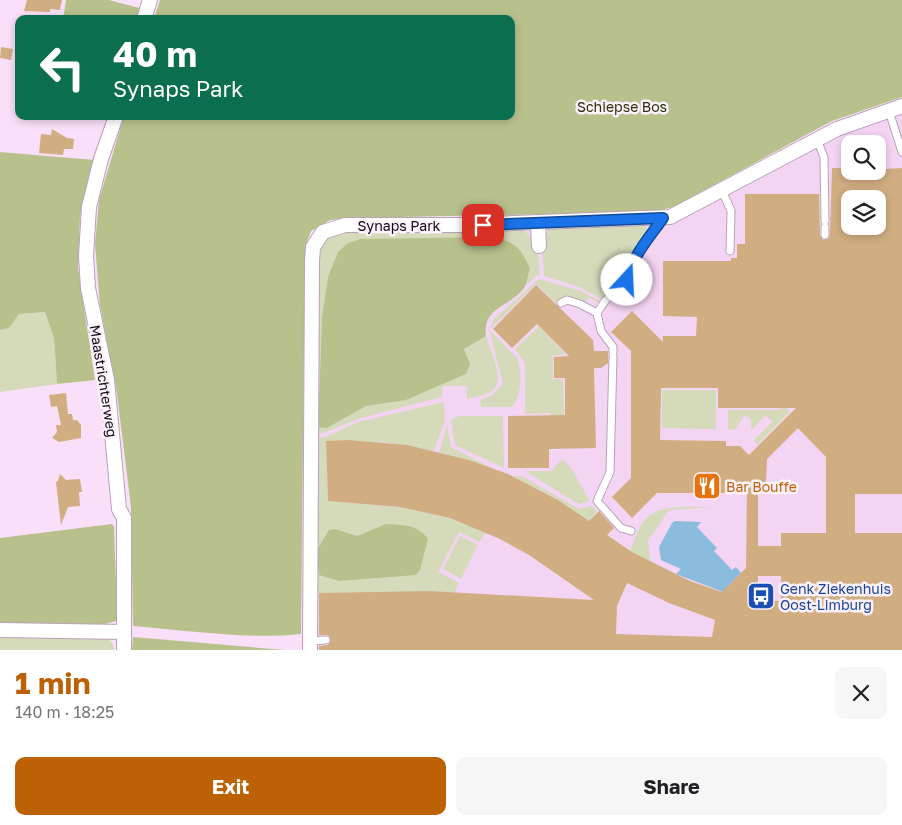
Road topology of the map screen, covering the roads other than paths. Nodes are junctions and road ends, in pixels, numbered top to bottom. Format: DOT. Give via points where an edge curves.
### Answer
graph roads {
  1 [pos="150,0"];
  2 [pos="145,15"];
  3 [pos="895,109"];
  4 [pos="115,120"];
  5 [pos="817,140"];
  6 [pos="902,152"];
  7 [pos="722,190"];
  8 [pos="663,218"];
  9 [pos="538,223"];
  10 [pos="825,228"];
  11 [pos="539,246"];
  12 [pos="730,251"];
  13 [pos="560,304"];
  14 [pos="597,313"];
  15 [pos="631,531"];
  16 [pos="0,630"];
  17 [pos="124,632"];
  18 [pos="326,640"];
  19 [pos="310,645"];
  20 [pos="124,650"];
  1 -- 2 [label="street"];
  3 -- 5 [label="street, Synaps Park"];
  3 -- 6 [label="lane"];
  4 -- 17 [label="street, Maastrichterweg" via="89,207 86,256 88,288 107,380 119,509 124,518"];
  5 -- 7 [label="street, Synaps Park"];
  5 -- 10 [label="lane" via="824,157"];
  7 -- 8 [label="street, Synaps Park"];
  7 -- 12 [label="lane" via="731,211"];
  8 -- 9 [label="street, Synaps Park"];
  8 -- 14 [label="lane" via="639,250 627,280 604,301"];
  9 -- 11 [label="street"];
  9 -- 19 [label="street, Synaps Park" via="345,226 323,232 313,247"];
  13 -- 14 [label="lane" via="567,300"];
  14 -- 15 [label="lane" via="601,331 613,347 610,472 598,501 621,528"];
  16 -- 17 [label="street"];
  17 -- 20 [label="street, Maastrichterweg"];
  18 -- 19 [label="lane"];
}
